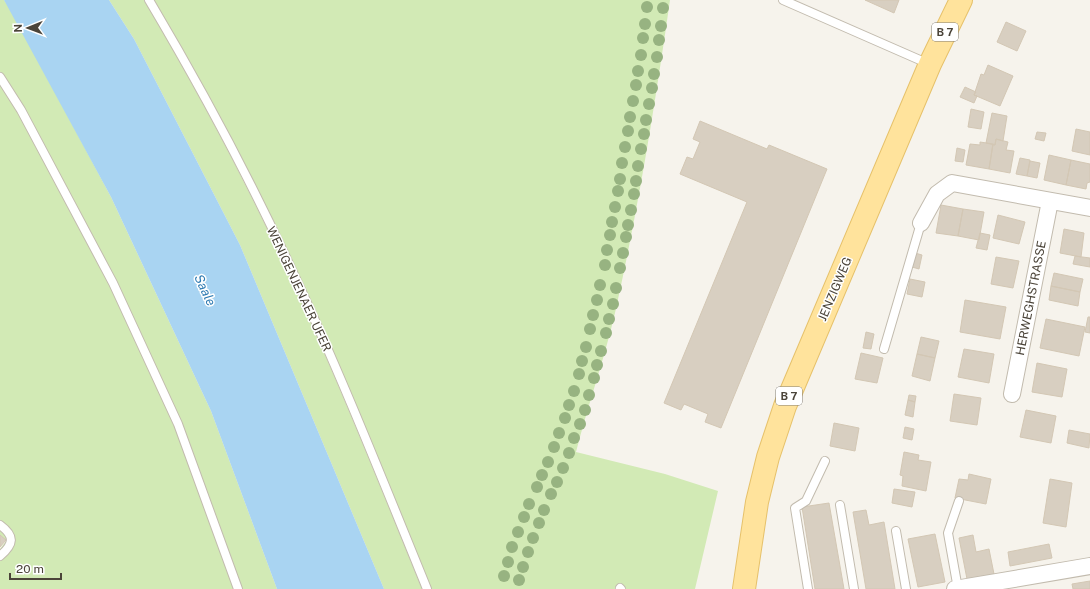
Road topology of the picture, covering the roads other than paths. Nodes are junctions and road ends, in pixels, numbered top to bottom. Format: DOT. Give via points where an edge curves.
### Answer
graph roads {
  1 [pos="149,0"];
  2 [pos="783,0"];
  3 [pos="961,0"];
  4 [pos="930,64"];
  5 [pos="0,77"];
  6 [pos="1050,201"];
  7 [pos="1090,208"];
  8 [pos="921,223"];
  9 [pos="884,349"];
  10 [pos="1012,394"];
  11 [pos="825,461"];
  12 [pos="959,501"];
  13 [pos="840,506"];
  14 [pos="0,525"];
  15 [pos="896,531"];
  16 [pos="0,556"];
  17 [pos="1090,566"];
  18 [pos="238,589"];
  19 [pos="427,589"];
  20 [pos="744,589"];
  21 [pos="808,589"];
  22 [pos="854,589"];
  23 [pos="906,589"];
  24 [pos="957,589"];
  1 -- 19 [label="lane, WENIGENJENAER UFER" via="234,152 290,267 337,372"];
  2 -- 4 [label="lane"];
  3 -- 4 [label="main road, JENZIGWEG / B 7"];
  4 -- 20 [label="main road, JENZIGWEG / B 7" via="785,406 768,457 757,502"];
  5 -- 18 [label="lane" via="21,110 113,283 178,424"];
  6 -- 7 [label="street"];
  6 -- 8 [label="street" via="952,183 937,194"];
  6 -- 10 [label="street, HERWEGHSTRASSE"];
  8 -- 9 [label="lane"];
  11 -- 21 [label="lane" via="806,501 795,508"];
  12 -- 24 [label="lane" via="948,533"];
  13 -- 22 [label="lane"];
  14 -- 16 [label="lane" via="8,531 11,540 8,549"];
  15 -- 23 [label="lane"];
  17 -- 24 [label="street"];
}
